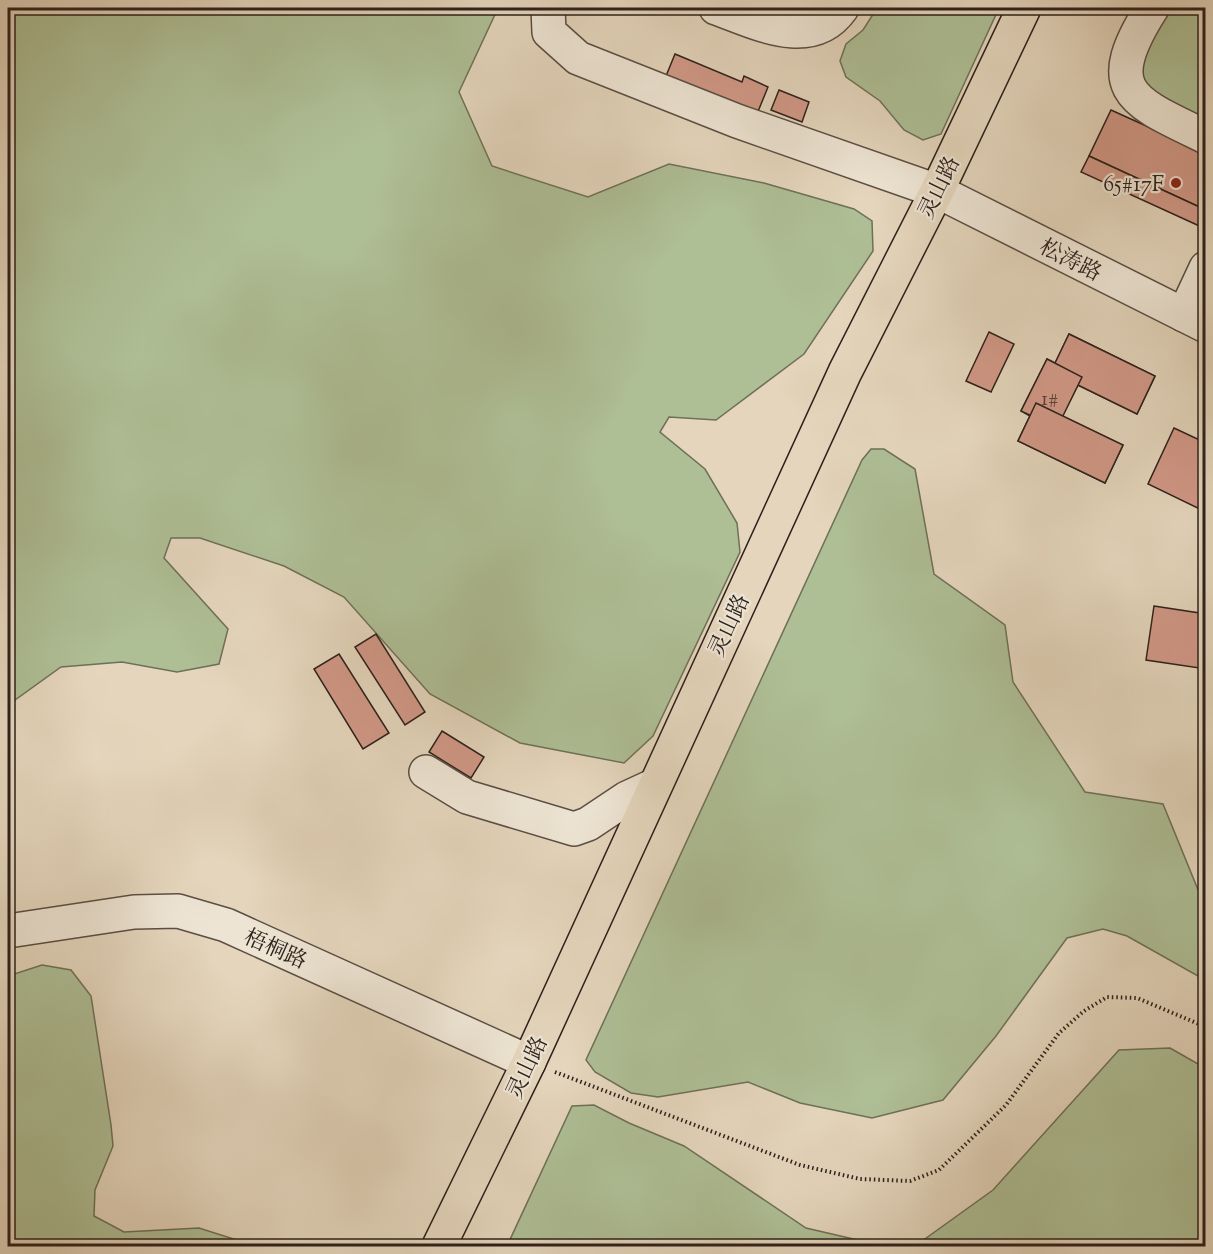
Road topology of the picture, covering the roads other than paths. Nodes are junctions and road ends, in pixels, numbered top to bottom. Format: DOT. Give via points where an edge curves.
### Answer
graph roads {
  1 [pos="548,8"];
  2 [pos="716,8"];
  3 [pos="842,8"];
  4 [pos="1024,8"];
  5 [pos="1152,8"];
  6 [pos="1206,137"];
  7 [pos="937,191"];
  8 [pos="1206,268"];
  9 [pos="1195,321"];
  10 [pos="426,772"];
  11 [pos="653,786"];
  12 [pos="8,931"];
  13 [pos="529,1062"];
  14 [pos="439,1246"];
  1 -- 7 [label="street, 松涛路" via="549,32 578,58 737,121"];
  2 -- 3 [label="street" via="774,29 799,32 834,19"];
  4 -- 7 [label="highway, 灵山路"];
  5 -- 6 [label="street" via="1128,54 1125,72 1132,93 1147,109"];
  7 -- 9 [label="street, 松涛路"];
  7 -- 11 [label="highway, 灵山路" via="845,372"];
  8 -- 9 [label="street"];
  10 -- 11 [label="street" via="467,797 574,829"];
  11 -- 13 [label="highway, 灵山路"];
  12 -- 13 [label="street, 梧桐路" via="134,912 178,911 226,925"];
  13 -- 14 [label="highway, 灵山路"];
}
